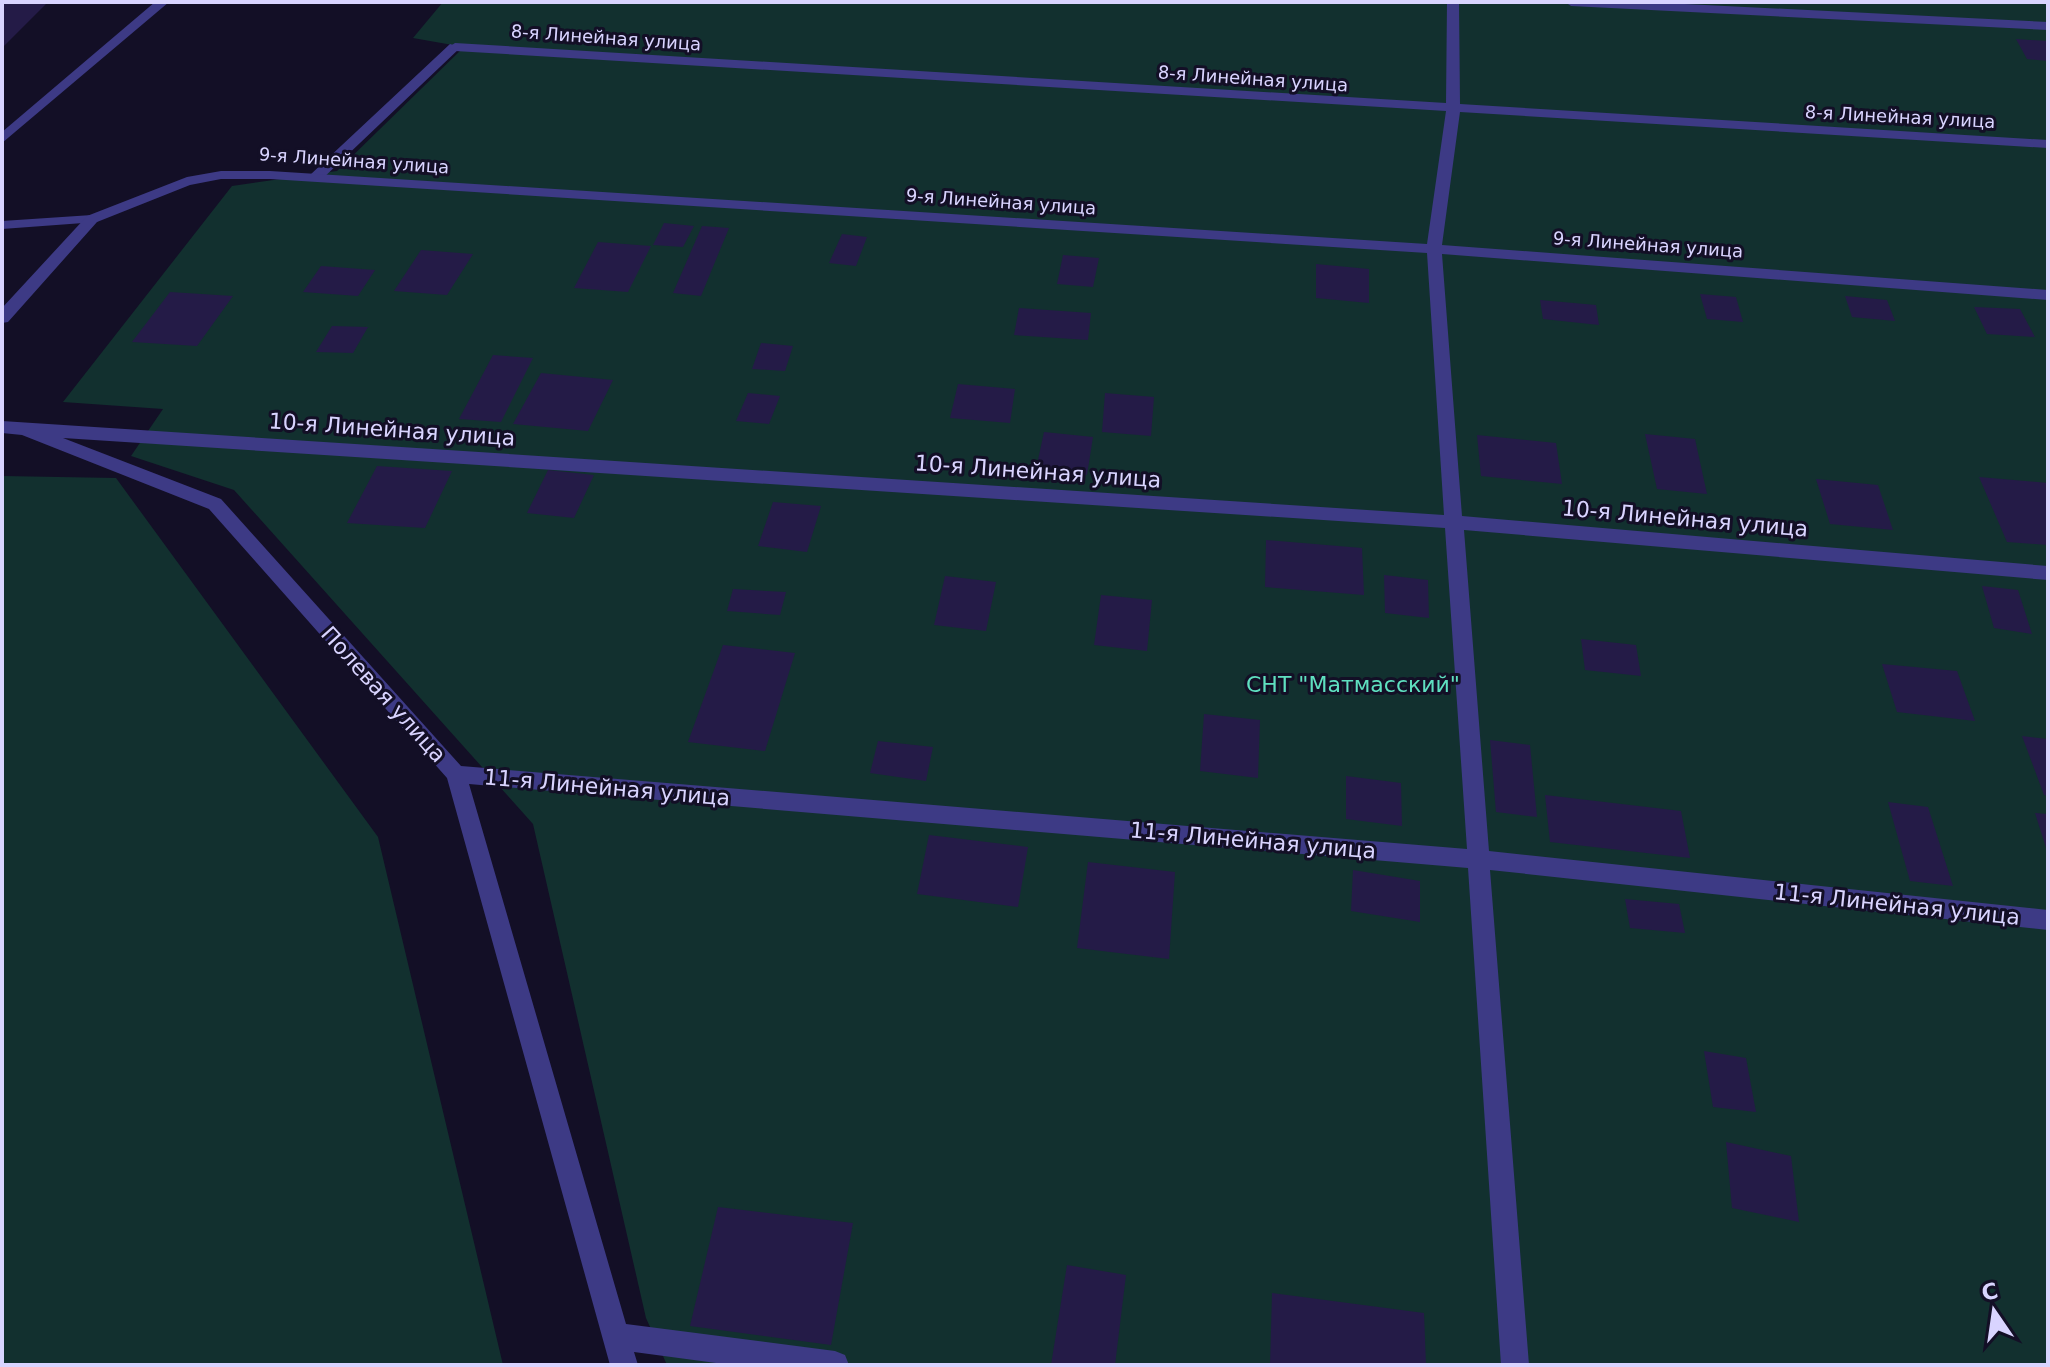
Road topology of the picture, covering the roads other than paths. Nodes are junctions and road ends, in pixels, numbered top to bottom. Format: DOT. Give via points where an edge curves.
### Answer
graph roads {
  1 [pos="163,2"];
  2 [pos="1453,2"];
  3 [pos="1571,2"];
  4 [pos="2048,26"];
  5 [pos="1453,110"];
  6 [pos="2,139"];
  7 [pos="2048,144"];
  8 [pos="315,178"];
  9 [pos="92,219"];
  10 [pos="2,225"];
  11 [pos="1434,249"];
  12 [pos="2048,295"];
  13 [pos="2,318"];
  14 [pos="2,427"];
  15 [pos="24,429"];
  16 [pos="1453,522"];
  17 [pos="2048,573"];
  18 [pos="456,774"];
  19 [pos="1475,859"];
  20 [pos="2048,920"];
  21 [pos="615,1336"];
  22 [pos="624,1365"];
  23 [pos="835,1365"];
  24 [pos="1515,1365"];
  1 -- 6 [label="street"];
  2 -- 5 [label="street"];
  3 -- 4 [label="street"];
  5 -- 7 [label="street, 8-я Линейная улица"];
  5 -- 8 [label="street, 8-я Линейная улица" via="455,47"];
  5 -- 11 [label="street"];
  8 -- 9 [label="street, 9-я Линейная улица" via="221,175 187,181"];
  8 -- 11 [label="street, 9-я Линейная улица"];
  9 -- 10 [label="street"];
  9 -- 13 [label="street, 9-я Линейная улица"];
  11 -- 12 [label="street, 9-я Линейная улица"];
  11 -- 16 [label="street"];
  14 -- 15 [label="street, Полевая улица"];
  15 -- 16 [label="street, 10-я Линейная улица"];
  15 -- 18 [label="street, Полевая улица" via="215,504"];
  16 -- 17 [label="street, 10-я Линейная улица"];
  16 -- 19 [label="street"];
  18 -- 19 [label="street, 11-я Линейная улица"];
  18 -- 21 [label="street, Полевая улица"];
  19 -- 20 [label="street, 11-я Линейная улица"];
  19 -- 24 [label="street"];
  21 -- 22 [label="street, Полевая улица"];
  21 -- 23 [label="street"];
}
